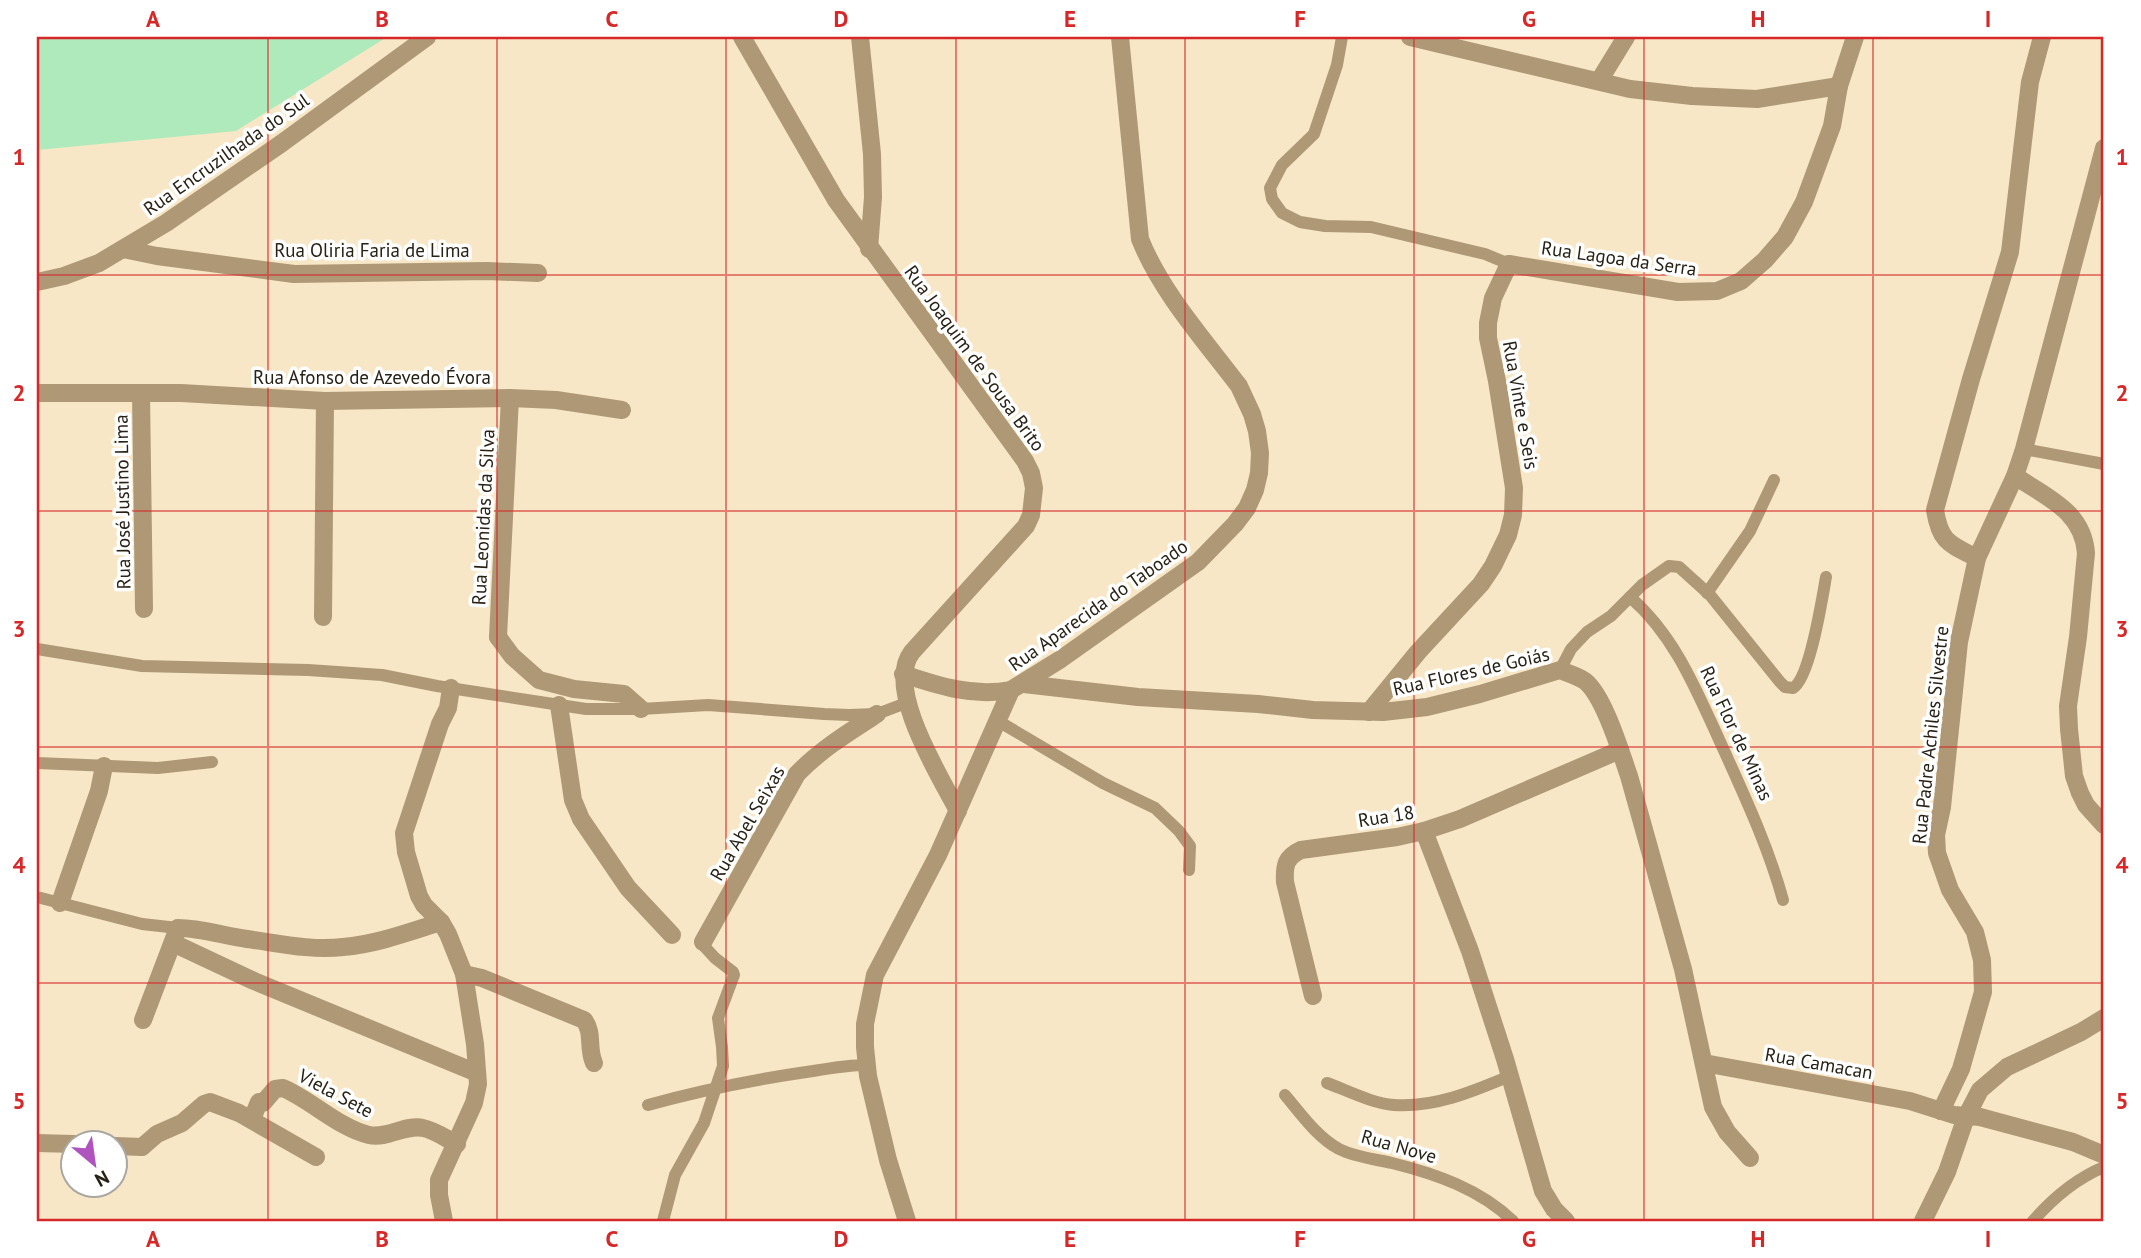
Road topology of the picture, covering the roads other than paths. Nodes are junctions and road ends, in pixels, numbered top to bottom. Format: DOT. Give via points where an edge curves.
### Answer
graph roads {
  1 [pos="427,37"];
  2 [pos="742,37"];
  3 [pos="860,37"];
  4 [pos="1120,37"];
  5 [pos="1342,37"];
  6 [pos="1410,37"];
  7 [pos="1626,37"];
  8 [pos="1855,37"];
  9 [pos="2042,37"];
  10 [pos="1599,81"];
  11 [pos="1839,86"];
  12 [pos="2104,148"];
  13 [pos="869,248"];
  14 [pos="123,249"];
  15 [pos="1509,264"];
  16 [pos="538,273"];
  17 [pos="37,282"];
  18 [pos="37,393"];
  19 [pos="141,394"];
  20 [pos="510,398"];
  21 [pos="325,401"];
  22 [pos="622,410"];
  23 [pos="2024,449"];
  24 [pos="2104,464"];
  25 [pos="2015,477"];
  26 [pos="1774,480"];
  27 [pos="1977,558"];
  28 [pos="1826,577"];
  29 [pos="1707,593"];
  30 [pos="1630,597"];
  31 [pos="144,609"];
  32 [pos="323,617"];
  33 [pos="37,649"];
  34 [pos="1560,670"];
  35 [pos="903,674"];
  36 [pos="1017,687"];
  37 [pos="452,688"];
  38 [pos="906,703"];
  39 [pos="559,705"];
  40 [pos="641,709"];
  41 [pos="1368,712"];
  42 [pos="877,714"];
  43 [pos="998,721"];
  44 [pos="1620,750"];
  45 [pos="212,762"];
  46 [pos="37,763"];
  47 [pos="104,766"];
  48 [pos="958,811"];
  49 [pos="2104,825"];
  50 [pos="1424,831"];
  51 [pos="1189,870"];
  52 [pos="37,897"];
  53 [pos="1783,900"];
  54 [pos="60,903"];
  55 [pos="441,922"];
  56 [pos="672,935"];
  57 [pos="175,936"];
  58 [pos="703,943"];
  59 [pos="464,974"];
  60 [pos="1313,996"];
  61 [pos="2104,1018"];
  62 [pos="142,1020"];
  63 [pos="1704,1062"];
  64 [pos="594,1063"];
  65 [pos="867,1065"];
  66 [pos="477,1073"];
  67 [pos="1510,1076"];
  68 [pos="1327,1083"];
  69 [pos="716,1088"];
  70 [pos="1285,1095"];
  71 [pos="648,1105"];
  72 [pos="1934,1108"];
  73 [pos="1966,1117"];
  74 [pos="252,1119"];
  75 [pos="37,1143"];
  76 [pos="60,1144"];
  77 [pos="457,1144"];
  78 [pos="130,1147"];
  79 [pos="316,1157"];
  80 [pos="1750,1158"];
  81 [pos="2103,1162"];
  82 [pos="444,1221"];
  83 [pos="663,1221"];
  84 [pos="907,1221"];
  85 [pos="1513,1221"];
  86 [pos="1566,1221"];
  87 [pos="1923,1221"];
  88 [pos="2034,1221"];
  1 -- 14 [label="street, Rua Encruzilhada do Sul" via="213,191"];
  2 -- 13 [label="street, Rua Joaquim de Sousa Brito" via="836,200"];
  3 -- 13 [label="street" via="872,154"];
  4 -- 36 [label="street, Rua Aparecida do Taboado" via="1140,239 1165,286 1239,386 1256,430 1259,473 1247,508 1198,562"];
  5 -- 15 [label="lane" via="1314,134 1282,165 1270,188 1282,213 1325,226 1371,227"];
  6 -- 10 [label="street"];
  7 -- 10 [label="street"];
  8 -- 11 [label="street, Rua Lagoa da Serra"];
  9 -- 27 [label="street" via="2030,82 2010,252 1936,510 1938,531 1954,547"];
  10 -- 11 [label="street" via="1630,89 1757,99"];
  11 -- 15 [label="street, Rua Lagoa da Serra" via="1832,126 1804,202 1785,237 1741,281 1717,291 1678,292"];
  12 -- 23 [label="street, Rua Padre Achiles Silvestre"];
  13 -- 35 [label="street, Rua Joaquim de Sousa Brito" via="1025,461 1034,488 1026,526 912,652"];
  14 -- 16 [label="street, Rua Oliria Faria de Lima" via="294,274"];
  14 -- 17 [label="street, Rua Encruzilhada do Sul" via="79,271"];
  15 -- 41 [label="street, Rua Vinte e Seis" via="1488,323 1514,488 1508,535 1481,584"];
  18 -- 19 [label="street, Rua Afonso de Azevedo Évora"];
  19 -- 21 [label="street, Rua Afonso de Azevedo Évora"];
  19 -- 31 [label="street, Rua José Justino Lima"];
  20 -- 21 [label="street, Rua Afonso de Azevedo Évora"];
  20 -- 22 [label="street, Rua Afonso de Azevedo Évora"];
  20 -- 40 [label="street, Rua Leonidas da Silva" via="498,637 539,680 624,694"];
  21 -- 32 [label="street"];
  23 -- 24 [label="lane"];
  23 -- 25 [label="street, Rua Padre Achiles Silvestre"];
  25 -- 27 [label="street, Rua Padre Achiles Silvestre"];
  25 -- 49 [label="street" via="2069,513 2085,540 2068,729 2080,793"];
  26 -- 29 [label="lane" via="1750,531"];
  27 -- 72 [label="street, Rua Padre Achiles Silvestre" via="1959,642 1936,844 1950,890 1975,932 1983,992 1961,1069"];
  28 -- 29 [label="lane" via="1810,653 1802,678 1793,688 1780,682"];
  29 -- 30 [label="lane" via="1679,567 1669,566"];
  30 -- 34 [label="lane" via="1577,642"];
  30 -- 53 [label="lane, Rua Flor de Minas" via="1657,623 1691,678 1760,828"];
  33 -- 37 [label="lane" via="142,666 362,673"];
  34 -- 41 [label="street, Rua Flores de Goiás" via="1419,709"];
  34 -- 44 [label="street, Rua Flores de Goiás" via="1585,681 1598,698"];
  35 -- 36 [label="street, Rua Flores de Goiás" via="966,692 996,693"];
  35 -- 38 [label="street"];
  36 -- 41 [label="street, Rua Flores de Goiás"];
  36 -- 43 [label="street, Rua Aparecida do Taboado"];
  37 -- 39 [label="lane"];
  37 -- 55 [label="street" via="404,833 419,896"];
  38 -- 42 [label="lane"];
  38 -- 48 [label="street"];
  39 -- 40 [label="lane"];
  39 -- 56 [label="street" via="573,800 581,819 628,888"];
  40 -- 42 [label="lane" via="708,705 824,715"];
  42 -- 58 [label="street, Rua Abel Seixas" via="835,741 797,774"];
  43 -- 48 [label="street, Rua Aparecida do Taboado"];
  43 -- 51 [label="lane" via="1155,808 1190,846"];
  44 -- 50 [label="street, Rua 18"];
  44 -- 63 [label="street, Rua Flores de Goiás" via="1684,969"];
  45 -- 47 [label="lane" via="158,768"];
  46 -- 47 [label="lane"];
  47 -- 54 [label="street"];
  48 -- 65 [label="street, Rua Aparecida do Taboado" via="875,975 865,1024"];
  50 -- 60 [label="street, Rua 18" via="1301,850 1287,860 1285,882"];
  50 -- 67 [label="street" via="1470,951"];
  52 -- 54 [label="lane"];
  54 -- 57 [label="lane"];
  55 -- 57 [label="street" via="341,948 243,939 188,928"];
  55 -- 59 [label="street"];
  57 -- 62 [label="street"];
  57 -- 66 [label="street" via="254,981"];
  58 -- 69 [label="lane" via="734,975 718,1018 723,1066"];
  59 -- 64 [label="street" via="584,1020 590,1028"];
  59 -- 66 [label="street"];
  61 -- 73 [label="street" via="2007,1066 1979,1090"];
  63 -- 72 [label="street, Rua Camacan"];
  63 -- 80 [label="street, Rua Flores de Goiás" via="1713,1107"];
  65 -- 69 [label="lane" via="790,1073"];
  65 -- 84 [label="street, Rua Aparecida do Taboado"];
  66 -- 77 [label="street" via="474,1103"];
  67 -- 68 [label="lane" via="1420,1105 1375,1101"];
  67 -- 86 [label="street" via="1543,1191"];
  69 -- 71 [label="lane"];
  69 -- 83 [label="lane" via="675,1175"];
  70 -- 85 [label="lane, Rua Nove" via="1317,1132 1339,1149 1424,1171 1476,1192"];
  72 -- 73 [label="street, Rua Camacan"];
  73 -- 81 [label="street, Rua Camacan" via="2073,1142"];
  73 -- 87 [label="street"];
  74 -- 77 [label="street, Viela Sete" via="258,1102 283,1088 369,1135 422,1128"];
  74 -- 78 [label="street" via="207,1102 142,1147"];
  74 -- 79 [label="street"];
  75 -- 76 [label="street"];
  77 -- 82 [label="street" via="439,1180"];
  81 -- 88 [label="lane" via="2061,1193"];
}
